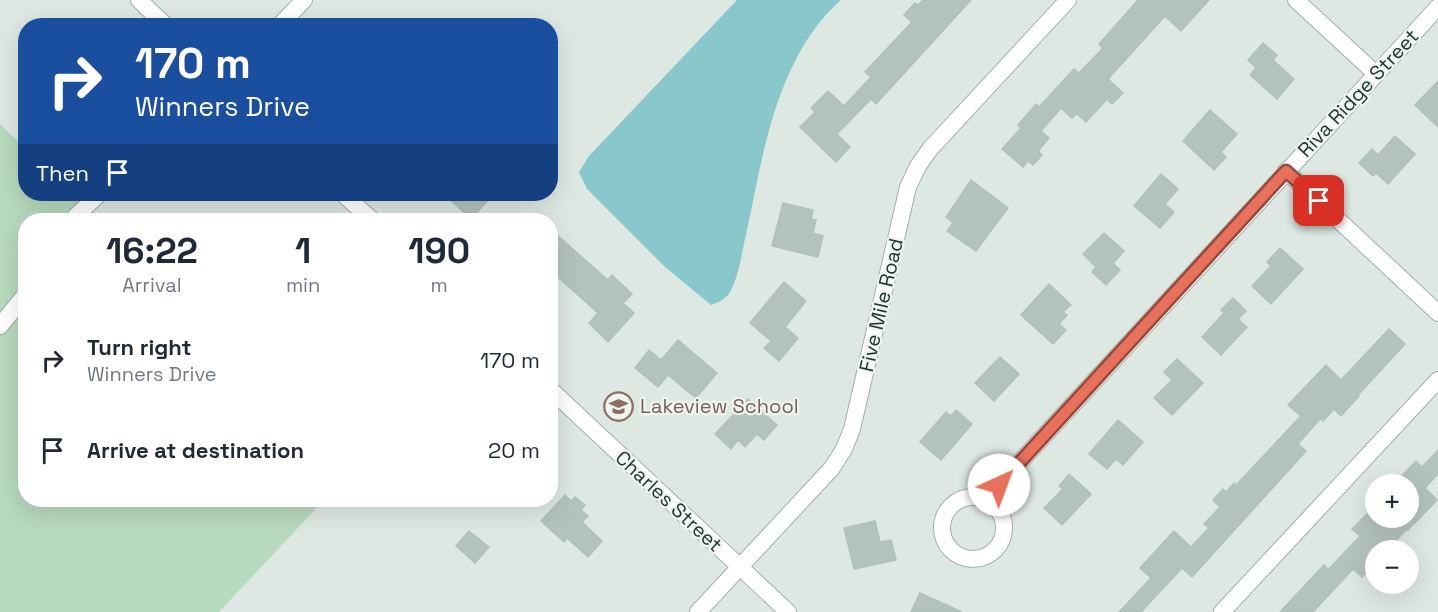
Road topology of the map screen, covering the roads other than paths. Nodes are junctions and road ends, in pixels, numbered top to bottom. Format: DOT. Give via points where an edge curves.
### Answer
graph roads {
  1 [pos="139,0"];
  2 [pos="304,0"];
  3 [pos="1068,0"];
  4 [pos="1296,0"];
  5 [pos="1438,7"];
  6 [pos="158,18"];
  7 [pos="287,18"];
  8 [pos="1376,74"];
  9 [pos="1286,171"];
  10 [pos="92,201"];
  11 [pos="351,201"];
  12 [pos="79,213"];
  13 [pos="364,213"];
  14 [pos="18,304"];
  15 [pos="1438,313"];
  16 [pos="0,326"];
  17 [pos="1438,380"];
  18 [pos="558,397"];
  19 [pos="986,499"];
  20 [pos="739,567"];
  21 [pos="698,612"];
  22 [pos="788,612"];
  23 [pos="1222,612"];
  1 -- 6 [label="street"];
  2 -- 7 [label="street"];
  3 -- 20 [label="street, Five Mile Road" via="918,166 908,187 852,429 844,449 826,476"];
  4 -- 8 [label="street"];
  5 -- 8 [label="street, Riva Ridge Street"];
  8 -- 9 [label="street, Riva Ridge Street"];
  9 -- 15 [label="street"];
  9 -- 19 [label="street, Riva Ridge Street"];
  10 -- 12 [label="street"];
  11 -- 13 [label="street"];
  14 -- 16 [label="street"];
  17 -- 23 [label="street"];
  18 -- 20 [label="street, Charles Street"];
  20 -- 21 [label="street, Five Mile Road"];
  20 -- 22 [label="street, Charles Street"];
}
